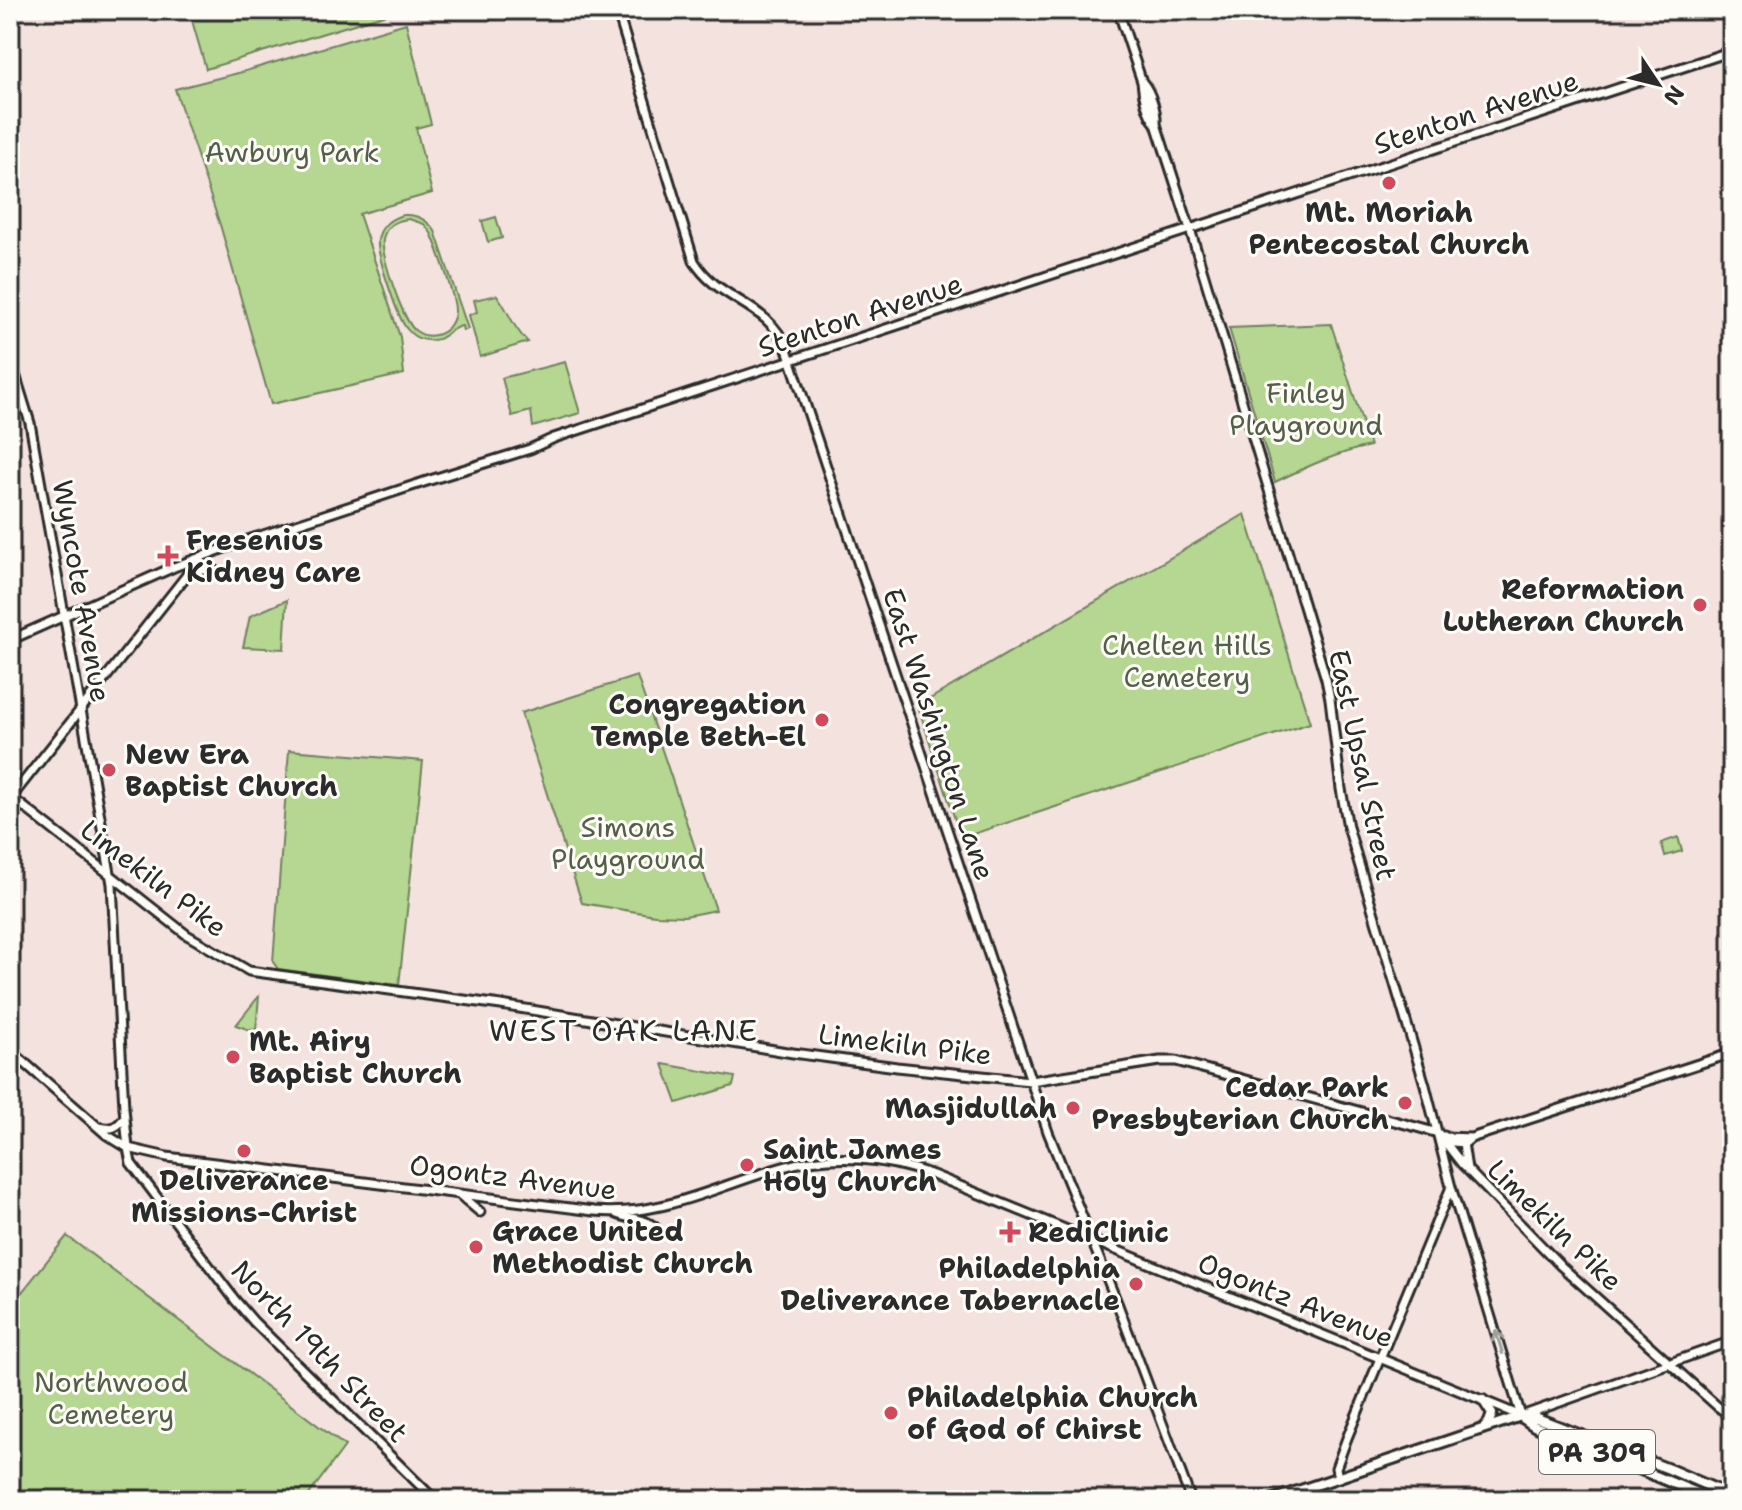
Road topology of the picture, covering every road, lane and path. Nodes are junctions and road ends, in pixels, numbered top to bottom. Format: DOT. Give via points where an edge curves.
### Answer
graph roads {
  1 [pos="617,10"];
  2 [pos="1118,10"];
  3 [pos="1732,51"];
  4 [pos="1190,229"];
  5 [pos="10,358"];
  6 [pos="791,361"];
  7 [pos="201,557"];
  8 [pos="168,569"];
  9 [pos="191,569"];
  10 [pos="216,571"];
  11 [pos="182,580"];
  12 [pos="64,615"];
  13 [pos="10,640"];
  14 [pos="81,710"];
  15 [pos="11,797"];
  16 [pos="111,875"];
  17 [pos="10,1050"];
  18 [pos="1732,1053"];
  19 [pos="1031,1081"];
  20 [pos="124,1118"];
  21 [pos="96,1126"];
  22 [pos="1442,1135"];
  23 [pos="1471,1138"];
  24 [pos="1463,1143"];
  25 [pos="128,1148"];
  26 [pos="1467,1170"];
  27 [pos="1451,1187"];
  28 [pos="458,1194"];
  29 [pos="480,1212"];
  30 [pos="611,1212"];
  31 [pos="658,1231"];
  32 [pos="1091,1240"];
  33 [pos="1732,1341"];
  34 [pos="1380,1358"];
  35 [pos="1669,1362"];
  36 [pos="1483,1400"];
  37 [pos="1521,1416"];
  38 [pos="1732,1417"];
  39 [pos="1483,1429"];
  40 [pos="1338,1478"];
  41 [pos="1732,1496"];
  42 [pos="435,1500"];
  43 [pos="1191,1500"];
  44 [pos="1271,1500"];
  45 [pos="1714,1500"];
  1 -- 6 [label="street, East Washington Lane" via="694,261 713,284 768,319"];
  2 -- 4 [label="street, East Upsal Street"];
  3 -- 4 [label="street, Stenton Avenue"];
  4 -- 6 [label="street, Stenton Avenue"];
  4 -- 22 [label="street, East Upsal Street" via="1326,679 1348,827"];
  5 -- 12 [label="street, Wyncote Avenue" via="30,423"];
  6 -- 7 [label="street, Stenton Avenue"];
  6 -- 19 [label="street, East Washington Lane"];
  7 -- 8 [label="street, Stenton Avenue"];
  7 -- 9 [label="street"];
  8 -- 11 [label="street"];
  8 -- 12 [label="street, Stenton Avenue"];
  9 -- 10 [label="street"];
  9 -- 11 [label="street"];
  11 -- 14 [label="street"];
  12 -- 13 [label="street, Stenton Avenue"];
  12 -- 14 [label="street, Wyncote Avenue"];
  14 -- 15 [label="street"];
  14 -- 16 [label="street, Wyncote Avenue"];
  15 -- 16 [label="street, Limekiln Pike"];
  16 -- 19 [label="street, Limekiln Pike" via="187,935 249,971 804,1054"];
  16 -- 20 [label="street, Wyncote Avenue"];
  17 -- 21 [label="street, Ogontz Avenue"];
  18 -- 23 [label="street"];
  19 -- 22 [label="street, Limekiln Pike" via="1176,1061"];
  19 -- 32 [label="street, East Washington Lane"];
  20 -- 21 [label="street" via="111,1129"];
  20 -- 25 [label="street, Wyncote Avenue"];
  21 -- 25 [label="street, Ogontz Avenue"];
  22 -- 23 [label="street"];
  22 -- 24 [label="street"];
  22 -- 26 [label="street, Limekiln Pike"];
  22 -- 27 [label="street, East Upsal Street"];
  23 -- 24 [label="street"];
  24 -- 26 [label="street"];
  25 -- 28 [label="street, Ogontz Avenue"];
  25 -- 42 [label="street, North 19th Street" via="131,1163 254,1322"];
  26 -- 35 [label="street, Limekiln Pike" via="1561,1266"];
  27 -- 34 [label="street"];
  37 -- 27 [label="street, East Upsal Street, one-way"];
  28 -- 29 [label="street"];
  28 -- 30 [label="street, Ogontz Avenue"];
  30 -- 31 [label="street" via="651,1223"];
  30 -- 32 [label="street, Ogontz Avenue" via="660,1207 801,1163 860,1159 918,1170"];
  32 -- 34 [label="street, Ogontz Avenue"];
  32 -- 43 [label="street, East Washington Lane"];
  33 -- 35 [label="street"];
  34 -- 36 [label="street, Ogontz Avenue"];
  34 -- 40 [label="street" via="1336,1468"];
  35 -- 37 [label="street"];
  35 -- 38 [label="street, Limekiln Pike"];
  36 -- 37 [label="street, Ogontz Avenue"];
  36 -- 39 [label="highway" via="1492,1414"];
  37 -- 39 [label="highway, PA 309"];
  37 -- 41 [label="highway, Ogontz Avenue / PA 309"];
  37 -- 45 [label="highway, Ogontz Avenue / PA 309"];
  39 -- 40 [label="highway, PA 309"];
  40 -- 44 [label="highway, PA 309"];
}
